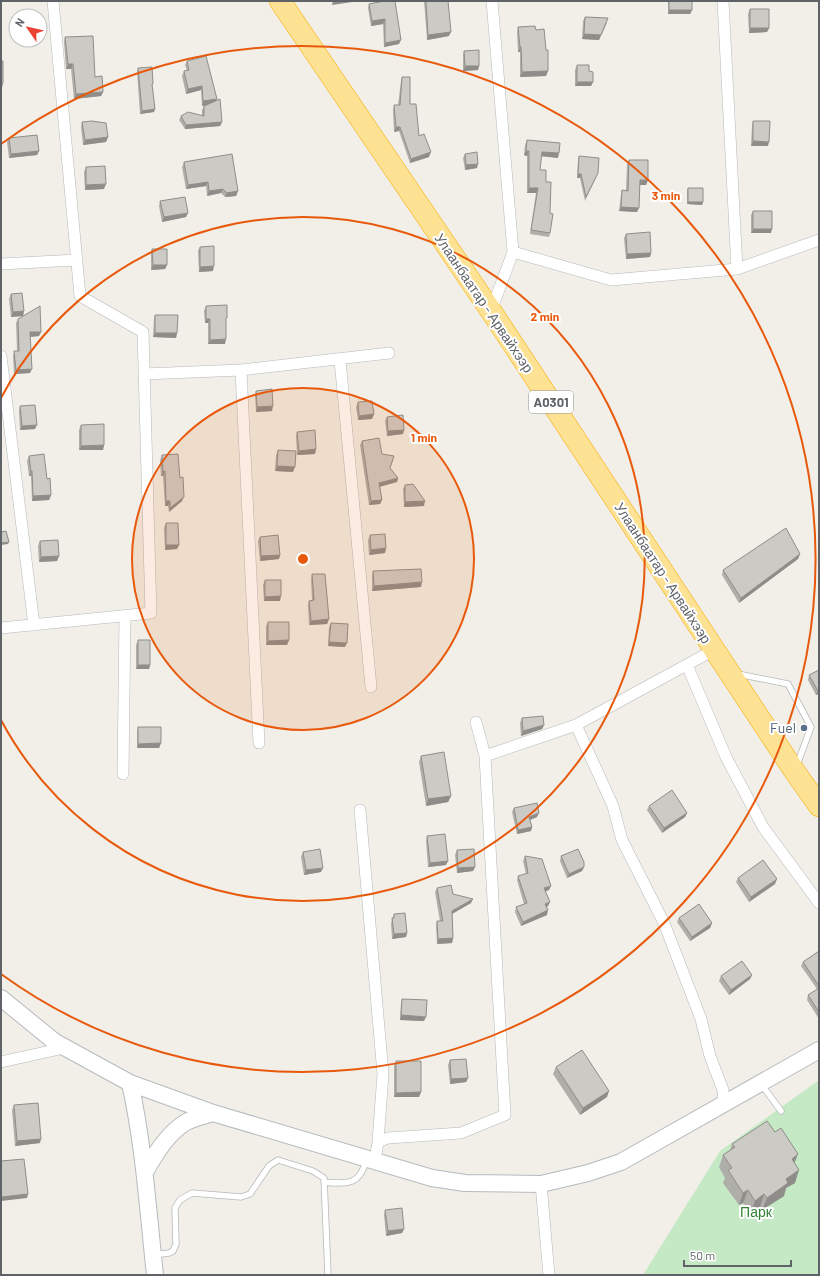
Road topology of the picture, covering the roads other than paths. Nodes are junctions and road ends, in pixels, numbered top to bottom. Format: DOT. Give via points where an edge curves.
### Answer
graph roads {
  1 [pos="53,1"];
  2 [pos="280,1"];
  3 [pos="492,1"];
  4 [pos="723,1"];
  5 [pos="819,240"];
  6 [pos="513,252"];
  7 [pos="76,260"];
  8 [pos="1,264"];
  9 [pos="737,269"];
  10 [pos="491,311"];
  11 [pos="389,353"];
  12 [pos="1,356"];
  13 [pos="340,360"];
  14 [pos="241,370"];
  15 [pos="144,374"];
  16 [pos="125,616"];
  17 [pos="34,625"];
  18 [pos="1,628"];
  19 [pos="714,650"];
  20 [pos="687,665"];
  21 [pos="730,672"];
  22 [pos="371,687"];
  23 [pos="476,722"];
  24 [pos="576,725"];
  25 [pos="259,743"];
  26 [pos="485,756"];
  27 [pos="795,772"];
  28 [pos="123,774"];
  29 [pos="819,806"];
  30 [pos="360,810"];
  31 [pos="819,902"];
  32 [pos="1,998"];
  33 [pos="64,1048"];
  34 [pos="819,1050"];
  35 [pos="1,1062"];
  36 [pos="130,1083"];
  37 [pos="761,1084"];
  38 [pos="724,1105"];
  39 [pos="781,1111"];
  40 [pos="213,1113"];
  41 [pos="378,1142"];
  42 [pos="371,1160"];
  43 [pos="144,1172"];
  44 [pos="324,1182"];
  45 [pos="541,1184"];
  46 [pos="153,1255"];
  47 [pos="155,1275"];
  48 [pos="328,1275"];
  49 [pos="549,1275"];
  1 -- 7 [label="street"];
  2 -- 10 [label="highway, Улаанбаатар - Арвайхээр / A0301"];
  3 -- 6 [label="street"];
  4 -- 9 [label="street"];
  5 -- 9 [label="street"];
  6 -- 9 [label="street" via="611,280"];
  6 -- 10 [label="street"];
  7 -- 8 [label="street"];
  7 -- 15 [label="street" via="80,296 143,332"];
  10 -- 19 [label="highway, Улаанбаатар - Арвайхээр / A0301"];
  11 -- 13 [label="street"];
  12 -- 17 [label="street"];
  13 -- 14 [label="street"];
  13 -- 22 [label="street"];
  14 -- 15 [label="street"];
  14 -- 25 [label="street"];
  15 -- 16 [label="street" via="151,613"];
  16 -- 17 [label="street"];
  16 -- 28 [label="street"];
  17 -- 18 [label="street"];
  19 -- 20 [label="street"];
  19 -- 21 [label="highway, Улаанбаатар - Арвайхээр / A0301"];
  20 -- 24 [label="street"];
  20 -- 31 [label="street" via="726,758 763,827"];
  21 -- 27 [label="highway, Улаанбаатар - Арвайхээр / A0301"];
  21 -- 27 [label="lane" via="788,684 811,727"];
  23 -- 26 [label="street"];
  24 -- 26 [label="street"];
  24 -- 38 [label="street" via="613,806 622,840 670,937 701,1018 710,1056 723,1090"];
  26 -- 41 [label="street" via="504,1115 461,1133 388,1138"];
  27 -- 29 [label="highway, Улаанбаатар - Арвайхээр / A0301"];
  30 -- 41 [label="street" via="383,1074"];
  32 -- 33 [label="street"];
  33 -- 35 [label="street"];
  33 -- 36 [label="street"];
  34 -- 37 [label="street"];
  36 -- 40 [label="street"];
  36 -- 43 [label="street"];
  37 -- 38 [label="street"];
  37 -- 39 [label="lane"];
  38 -- 45 [label="street" via="621,1162"];
  40 -- 42 [label="street"];
  40 -- 43 [label="street" via="187,1122 170,1135"];
  41 -- 42 [label="street"];
  42 -- 44 [label="lane" via="360,1177 349,1182"];
  42 -- 45 [label="street" via="432,1178 465,1183"];
  43 -- 46 [label="street"];
  44 -- 46 [label="lane" via="324,1178 313,1171 278,1160 269,1166 250,1194 241,1198 192,1193 180,1200 175,1208 176,1244 173,1251"];
  44 -- 48 [label="lane"];
  45 -- 49 [label="street"];
  46 -- 47 [label="street"];
}
